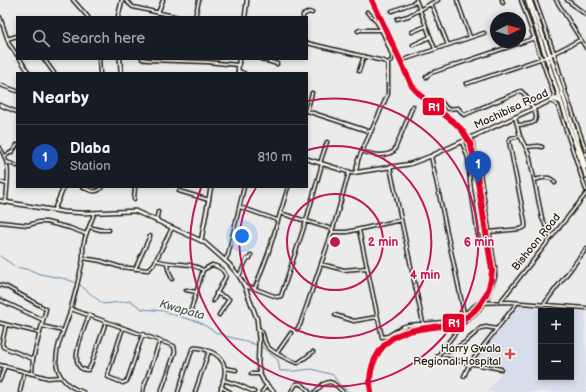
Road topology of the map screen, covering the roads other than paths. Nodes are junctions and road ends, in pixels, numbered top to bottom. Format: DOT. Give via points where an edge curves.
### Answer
graph roads {
  1 [pos="73,0"];
  2 [pos="122,0"];
  3 [pos="126,0"];
  4 [pos="163,0"];
  5 [pos="199,0"];
  6 [pos="247,0"];
  7 [pos="438,0"];
  8 [pos="457,0"];
  9 [pos="521,0"];
  10 [pos="527,0"];
  11 [pos="530,0"];
  12 [pos="535,0"];
  13 [pos="556,0"];
  14 [pos="567,0"];
  15 [pos="416,1"];
  16 [pos="431,3"];
  17 [pos="420,10"];
  18 [pos="392,11"];
  19 [pos="367,12"];
  20 [pos="158,13"];
  21 [pos="312,13"];
  22 [pos="586,15"];
  23 [pos="87,16"];
  24 [pos="118,16"];
  25 [pos="173,16"];
  26 [pos="195,16"];
  27 [pos="245,16"];
  28 [pos="303,16"];
  29 [pos="0,17"];
  30 [pos="397,19"];
  31 [pos="426,26"];
  32 [pos="380,30"];
  33 [pos="358,31"];
  34 [pos="412,32"];
  35 [pos="484,34"];
  36 [pos="16,36"];
  37 [pos="430,37"];
  38 [pos="470,37"];
  39 [pos="535,38"];
  40 [pos="7,39"];
  41 [pos="580,40"];
  42 [pos="308,44"];
  43 [pos="413,45"];
  44 [pos="448,45"];
  45 [pos="586,48"];
  46 [pos="435,49"];
  47 [pos="554,52"];
  48 [pos="16,53"];
  49 [pos="550,55"];
  50 [pos="364,56"];
  51 [pos="546,57"];
  52 [pos="406,59"];
  53 [pos="541,59"];
  54 [pos="21,60"];
  55 [pos="45,60"];
  56 [pos="99,60"];
  57 [pos="120,60"];
  58 [pos="150,60"];
  59 [pos="239,60"];
  60 [pos="263,60"];
  61 [pos="388,63"];
  62 [pos="277,64"];
  63 [pos="239,65"];
  64 [pos="359,71"];
  65 [pos="28,72"];
  66 [pos="53,72"];
  67 [pos="100,72"];
  68 [pos="122,72"];
  69 [pos="238,72"];
  70 [pos="426,76"];
  71 [pos="466,84"];
  72 [pos="0,85"];
  73 [pos="16,91"];
  74 [pos="312,93"];
  75 [pos="561,95"];
  76 [pos="554,98"];
  77 [pos="441,101"];
  78 [pos="548,101"];
  79 [pos="561,102"];
  80 [pos="0,105"];
  81 [pos="413,106"];
  82 [pos="308,107"];
  83 [pos="533,108"];
  84 [pos="308,111"];
  85 [pos="16,112"];
  86 [pos="515,116"];
  87 [pos="518,125"];
  88 [pos="371,132"];
  89 [pos="520,136"];
  90 [pos="470,137"];
  91 [pos="327,142"];
  92 [pos="462,142"];
  93 [pos="16,146"];
  94 [pos="526,147"];
  95 [pos="542,147"];
  96 [pos="0,148"];
  97 [pos="586,150"];
  98 [pos="362,152"];
  99 [pos="5,156"];
  100 [pos="431,156"];
  101 [pos="308,159"];
  102 [pos="7,162"];
  103 [pos="321,164"];
  104 [pos="16,166"];
  105 [pos="390,167"];
  106 [pos="586,167"];
  107 [pos="349,172"];
  108 [pos="356,172"];
  109 [pos="586,176"];
  110 [pos="534,180"];
  111 [pos="0,182"];
  112 [pos="555,183"];
  113 [pos="7,184"];
  114 [pos="64,188"];
  115 [pos="85,188"];
  116 [pos="101,188"];
  117 [pos="135,188"];
  118 [pos="211,188"];
  119 [pos="244,188"];
  120 [pos="288,188"];
  121 [pos="586,190"];
  122 [pos="179,191"];
  123 [pos="586,194"];
  124 [pos="134,199"];
  125 [pos="209,200"];
  126 [pos="0,201"];
  127 [pos="6,202"];
  128 [pos="240,207"];
  129 [pos="54,210"];
  130 [pos="158,212"];
  131 [pos="280,213"];
  132 [pos="94,214"];
  133 [pos="278,220"];
  134 [pos="401,220"];
  135 [pos="156,221"];
  136 [pos="306,221"];
  137 [pos="0,222"];
  138 [pos="89,228"];
  139 [pos="172,228"];
  140 [pos="109,230"];
  141 [pos="359,230"];
  142 [pos="332,231"];
  143 [pos="489,232"];
  144 [pos="86,234"];
  145 [pos="150,236"];
  146 [pos="551,237"];
  147 [pos="201,240"];
  148 [pos="479,242"];
  149 [pos="586,250"];
  150 [pos="251,255"];
  151 [pos="83,258"];
  152 [pos="156,260"];
  153 [pos="225,260"];
  154 [pos="167,263"];
  155 [pos="321,264"];
  156 [pos="367,268"];
  157 [pos="136,269"];
  158 [pos="203,270"];
  159 [pos="238,276"];
  160 [pos="172,279"];
  161 [pos="0,285"];
  162 [pos="245,287"];
  163 [pos="255,288"];
  164 [pos="186,290"];
  165 [pos="196,292"];
  166 [pos="216,293"];
  167 [pos="0,300"];
  168 [pos="213,301"];
  169 [pos="500,302"];
  170 [pos="518,302"];
  171 [pos="484,303"];
  172 [pos="544,304"];
  173 [pos="586,308"];
  174 [pos="71,309"];
  175 [pos="190,313"];
  176 [pos="464,314"];
  177 [pos="90,315"];
  178 [pos="219,315"];
  179 [pos="334,316"];
  180 [pos="377,317"];
  181 [pos="44,320"];
  182 [pos="106,322"];
  183 [pos="0,323"];
  184 [pos="423,323"];
  185 [pos="6,325"];
  186 [pos="42,326"];
  187 [pos="124,328"];
  188 [pos="258,328"];
  189 [pos="297,329"];
  190 [pos="497,329"];
  191 [pos="64,331"];
  192 [pos="40,333"];
  193 [pos="291,333"];
  194 [pos="143,334"];
  195 [pos="160,341"];
  196 [pos="442,350"];
  197 [pos="209,351"];
  198 [pos="277,352"];
  199 [pos="313,352"];
  200 [pos="33,359"];
  201 [pos="470,363"];
  202 [pos="0,365"];
  203 [pos="5,366"];
  204 [pos="225,368"];
  205 [pos="501,369"];
  206 [pos="236,370"];
  207 [pos="24,372"];
  208 [pos="32,374"];
  209 [pos="251,374"];
  210 [pos="260,374"];
  211 [pos="464,376"];
  212 [pos="61,377"];
  213 [pos="0,380"];
  214 [pos="223,380"];
  215 [pos="267,385"];
  216 [pos="221,388"];
  217 [pos="20,392"];
  218 [pos="82,392"];
  219 [pos="143,392"];
  220 [pos="161,392"];
  221 [pos="178,392"];
  222 [pos="195,392"];
  223 [pos="220,392"];
  224 [pos="230,392"];
  225 [pos="254,392"];
  226 [pos="262,392"];
  227 [pos="274,392"];
  228 [pos="291,392"];
  229 [pos="309,392"];
  230 [pos="315,392"];
  231 [pos="343,392"];
  1 -- 23 [label="street"];
  2 -- 24 [label="street"];
  3 -- 20 [label="street" via="132,7"];
  4 -- 20 [label="street"];
  5 -- 26 [label="street"];
  6 -- 27 [label="street"];
  7 -- 16 [label="street"];
  8 -- 38 [label="street"];
  9 -- 39 [label="street"];
  10 -- 51 [label="main road"];
  11 -- 49 [label="main road"];
  12 -- 47 [label="street"];
  13 -- 41 [label="street"];
  14 -- 22 [label="street"];
  15 -- 17 [label="street"];
  15 -- 18 [label="street"];
  16 -- 17 [label="street"];
  16 -- 44 [label="street"];
  17 -- 30 [label="street"];
  17 -- 31 [label="street"];
  19 -- 32 [label="street" via="374,18"];
  20 -- 25 [label="street"];
  21 -- 28 [label="street"];
  29 -- 40 [label="street"];
  31 -- 34 [label="street"];
  31 -- 37 [label="street"];
  32 -- 33 [label="street"];
  32 -- 61 [label="street" via="393,57"];
  35 -- 38 [label="street"];
  36 -- 40 [label="street"];
  37 -- 43 [label="street"];
  37 -- 46 [label="street"];
  38 -- 44 [label="street"];
  39 -- 53 [label="street"];
  39 -- 70 [label="street"];
  40 -- 48 [label="street"];
  41 -- 45 [label="street"];
  41 -- 47 [label="street"];
  42 -- 50 [label="street"];
  44 -- 46 [label="street"];
  46 -- 52 [label="street"];
  47 -- 49 [label="street"];
  47 -- 97 [label="street"];
  49 -- 51 [label="street"];
  49 -- 75 [label="main road"];
  50 -- 61 [label="street"];
  50 -- 64 [label="street"];
  51 -- 53 [label="street"];
  51 -- 75 [label="main road"];
  53 -- 71 [label="street"];
  53 -- 76 [label="street"];
  54 -- 65 [label="street"];
  55 -- 66 [label="street"];
  56 -- 67 [label="street"];
  57 -- 68 [label="street"];
  58 -- 63 [label="street"];
  59 -- 63 [label="street"];
  60 -- 62 [label="street"];
  61 -- 88 [label="street" via="388,94"];
  63 -- 69 [label="street"];
  72 -- 73 [label="street"];
  74 -- 82 [label="street"];
  75 -- 76 [label="street, Machibisa Road"];
  75 -- 79 [label="main road"];
  75 -- 106 [label="main road"];
  76 -- 78 [label="street, Machibisa Road"];
  76 -- 79 [label="main road"];
  77 -- 83 [label="street" via="448,109 458,108 464,115 521,91"];
  78 -- 83 [label="street, Machibisa Road"];
  78 -- 121 [label="street" via="558,106"];
  79 -- 109 [label="main road"];
  80 -- 85 [label="street"];
  81 -- 98 [label="street" via="394,151 377,155"];
  83 -- 86 [label="street, Machibisa Road"];
  83 -- 87 [label="street" via="535,120"];
  84 -- 88 [label="street"];
  86 -- 87 [label="street"];
  86 -- 90 [label="street, Machibisa Road"];
  87 -- 89 [label="street"];
  88 -- 98 [label="street"];
  89 -- 94 [label="street"];
  89 -- 143 [label="street" via="509,141 525,227"];
  90 -- 92 [label="street, Machibisa Road"];
  90 -- 143 [label="street" via="479,167"];
  91 -- 103 [label="street"];
  92 -- 100 [label="street, Machibisa Road"];
  92 -- 148 [label="street" via="468,158"];
  93 -- 99 [label="street"];
  94 -- 95 [label="street"];
  94 -- 110 [label="street"];
  96 -- 99 [label="street"];
  98 -- 108 [label="street"];
  99 -- 102 [label="street"];
  100 -- 105 [label="street, Machibisa Road" via="410,164"];
  100 -- 176 [label="street"];
  101 -- 103 [label="street, Machibisa Road"];
  102 -- 104 [label="street"];
  102 -- 113 [label="street"];
  103 -- 107 [label="street, Machibisa Road"];
  103 -- 136 [label="street"];
  105 -- 108 [label="street, Machibisa Road"];
  105 -- 134 [label="street"];
  107 -- 108 [label="street, Machibisa Road"];
  107 -- 142 [label="street"];
  110 -- 112 [label="street" via="550,178"];
  110 -- 146 [label="street" via="542,218"];
  111 -- 113 [label="street"];
  113 -- 127 [label="street"];
  114 -- 129 [label="street"];
  115 -- 116 [label="street" via="96,192"];
  117 -- 124 [label="street"];
  118 -- 125 [label="street"];
  119 -- 128 [label="street"];
  120 -- 131 [label="street"];
  122 -- 125 [label="street"];
  123 -- 146 [label="street, Bishoon Road"];
  125 -- 147 [label="street"];
  126 -- 127 [label="street"];
  127 -- 129 [label="street"];
  128 -- 133 [label="street"];
  128 -- 153 [label="street"];
  129 -- 132 [label="street"];
  130 -- 135 [label="street"];
  131 -- 133 [label="street"];
  131 -- 136 [label="street"];
  132 -- 135 [label="street" via="135,211"];
  132 -- 138 [label="street"];
  133 -- 163 [label="street"];
  134 -- 141 [label="street"];
  134 -- 184 [label="street"];
  135 -- 139 [label="street"];
  136 -- 142 [label="street"];
  136 -- 163 [label="street" via="281,296 277,297"];
  137 -- 144 [label="street" via="28,225 46,222"];
  138 -- 140 [label="street"];
  138 -- 144 [label="street"];
  139 -- 147 [label="street"];
  139 -- 152 [label="street"];
  141 -- 142 [label="street" via="342,233"];
  141 -- 156 [label="street"];
  142 -- 155 [label="street"];
  143 -- 171 [label="street" via="496,270"];
  144 -- 151 [label="street" via="82,249"];
  145 -- 157 [label="street"];
  146 -- 169 [label="street, Bishoon Road"];
  147 -- 153 [label="street"];
  149 -- 172 [label="street"];
  150 -- 159 [label="street"];
  151 -- 157 [label="street"];
  151 -- 174 [label="street"];
  152 -- 154 [label="street"];
  152 -- 157 [label="street" via="150,269"];
  153 -- 159 [label="street"];
  154 -- 158 [label="street" via="185,263"];
  154 -- 160 [label="street"];
  155 -- 156 [label="street" via="344,270"];
  155 -- 189 [label="street"];
  156 -- 180 [label="street"];
  158 -- 165 [label="street"];
  158 -- 166 [label="street" via="214,265 225,273 226,276"];
  159 -- 162 [label="street"];
  161 -- 181 [label="street" via="46,308"];
  162 -- 163 [label="street"];
  162 -- 188 [label="street"];
  164 -- 165 [label="street"];
  165 -- 175 [label="street"];
  166 -- 168 [label="street"];
  166 -- 178 [label="street" via="229,299"];
  167 -- 181 [label="street"];
  169 -- 170 [label="street"];
  169 -- 171 [label="street"];
  170 -- 172 [label="street"];
  170 -- 190 [label="street"];
  171 -- 176 [label="street" via="476,304"];
  171 -- 196 [label="street" via="465,321"];
  172 -- 173 [label="street"];
  174 -- 177 [label="street"];
  174 -- 191 [label="street"];
  176 -- 184 [label="street" via="450,320"];
  177 -- 182 [label="street"];
  177 -- 182 [label="street" via="76,357 77,366 82,370 88,370 91,365"];
  179 -- 180 [label="street" via="354,321"];
  180 -- 184 [label="street" via="383,337 404,326"];
  181 -- 186 [label="street"];
  182 -- 187 [label="street"];
  183 -- 185 [label="street"];
  185 -- 192 [label="street"];
  185 -- 200 [label="street" via="3,348"];
  186 -- 191 [label="street"];
  186 -- 192 [label="street"];
  187 -- 194 [label="street"];
  187 -- 194 [label="street" via="108,376 115,381 126,381"];
  188 -- 198 [label="street" via="264,333 268,347"];
  188 -- 210 [label="street"];
  190 -- 196 [label="street" via="481,328 451,351"];
  190 -- 201 [label="street"];
  191 -- 212 [label="street" via="56,359"];
  192 -- 200 [label="street"];
  193 -- 198 [label="street"];
  194 -- 195 [label="street"];
  195 -- 219 [label="street"];
  195 -- 220 [label="street" via="173,345 175,350"];
  196 -- 201 [label="street" via="437,357"];
  197 -- 204 [label="street" via="218,356"];
  197 -- 221 [label="street" via="194,348"];
  197 -- 222 [label="street"];
  198 -- 199 [label="street" via="298,363"];
  200 -- 208 [label="street"];
  201 -- 205 [label="street"];
  201 -- 211 [label="street"];
  202 -- 203 [label="street"];
  203 -- 207 [label="street"];
  203 -- 213 [label="street"];
  204 -- 206 [label="street"];
  204 -- 214 [label="street"];
  207 -- 208 [label="street"];
  207 -- 217 [label="street"];
  208 -- 212 [label="street" via="48,378"];
  209 -- 210 [label="street"];
  210 -- 215 [label="street"];
  212 -- 218 [label="street"];
  214 -- 216 [label="street"];
  214 -- 225 [label="street"];
  215 -- 226 [label="street"];
  215 -- 227 [label="street"];
  216 -- 223 [label="street"];
  216 -- 224 [label="street"];
  228 -- 229 [label="street" via="298,383"];
  230 -- 231 [label="street" via="329,382"];
}
